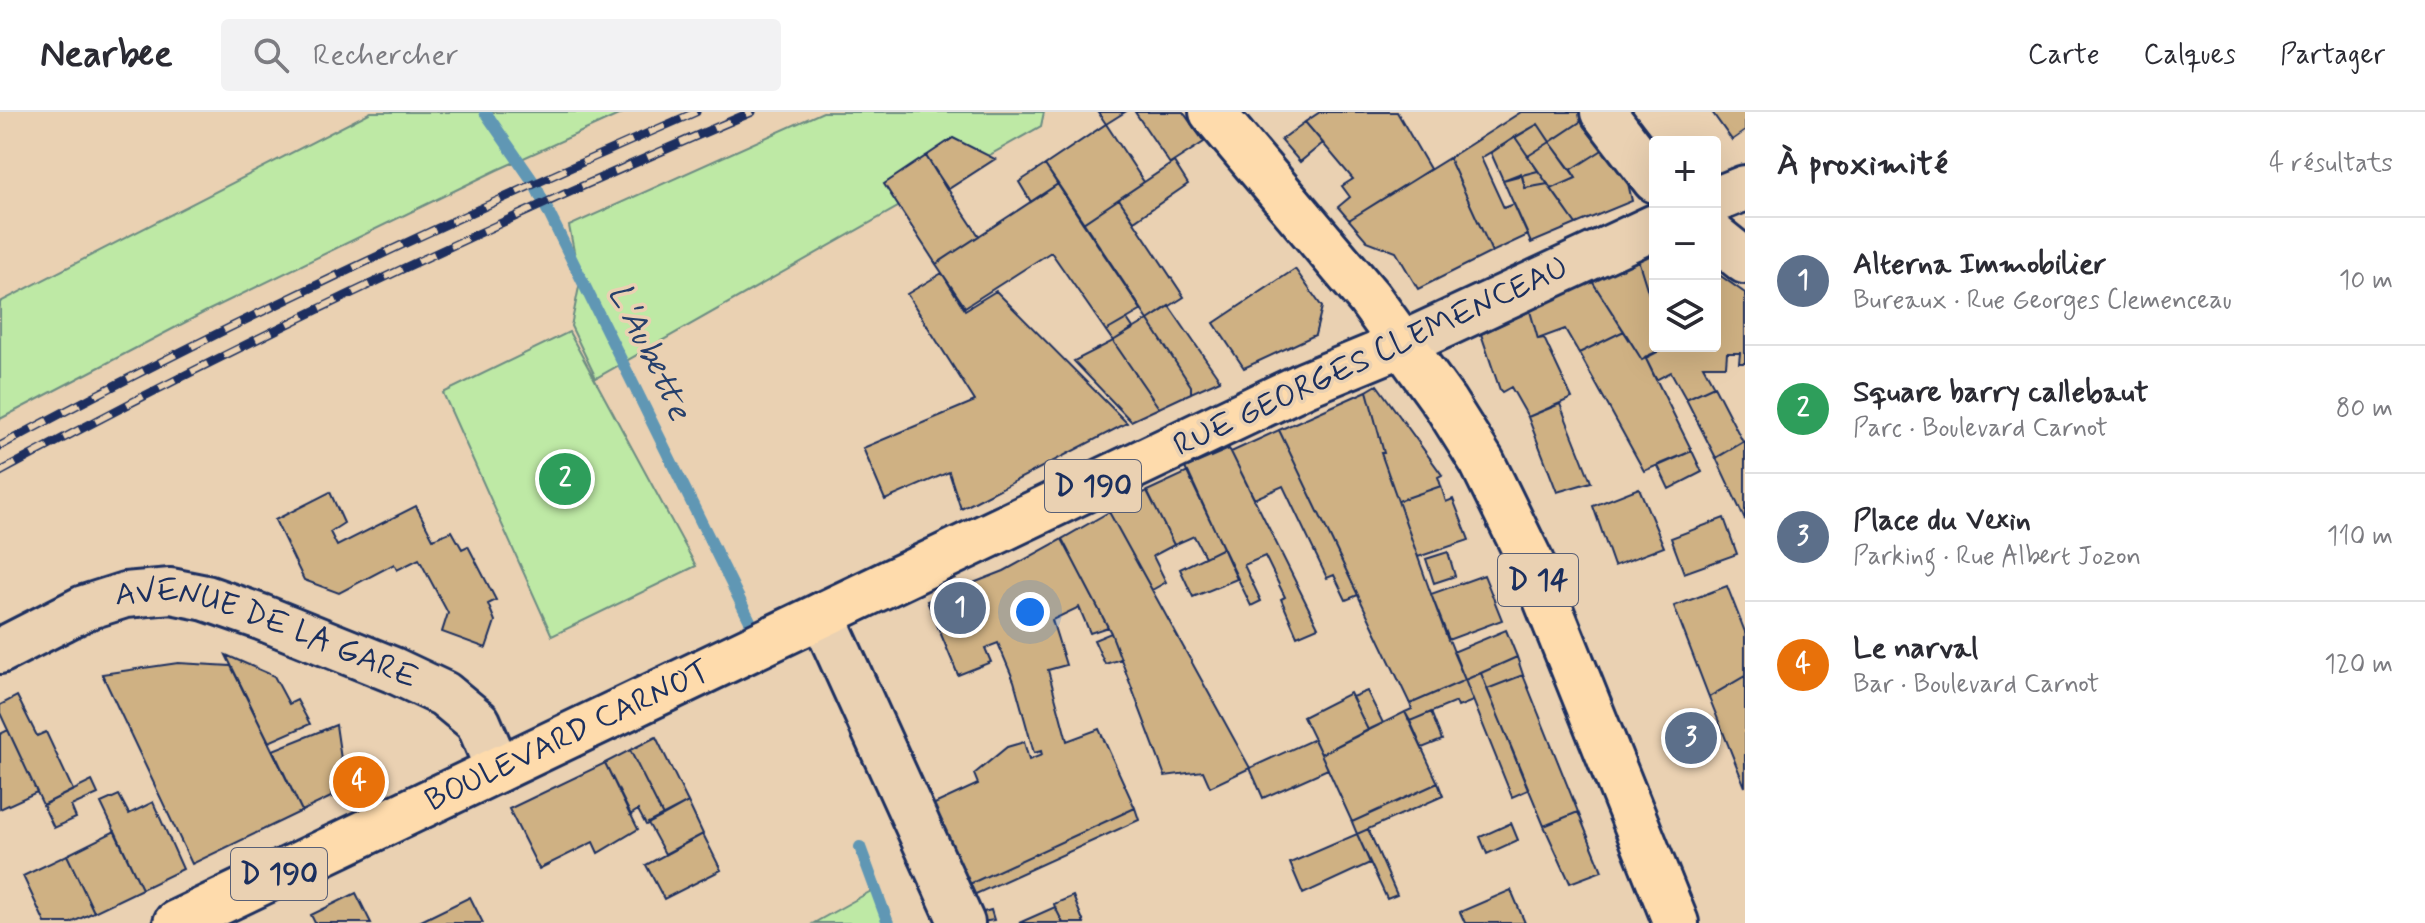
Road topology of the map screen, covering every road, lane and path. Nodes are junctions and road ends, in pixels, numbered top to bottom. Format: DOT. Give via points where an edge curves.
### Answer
graph roads {
  1 [pos="1212,112"];
  2 [pos="1603,112"];
  3 [pos="1649,172"];
  4 [pos="1745,188"];
  5 [pos="1721,198"];
  6 [pos="1649,230"];
  7 [pos="1721,242"];
  8 [pos="1745,261"];
  9 [pos="1403,344"];
  10 [pos="804,624"];
  11 [pos="0,651"];
  12 [pos="498,769"];
  13 [pos="176,923"];
  14 [pos="962,923"];
  15 [pos="1676,923"];
  1 -- 9 [label="main road, D 14"];
  2 -- 3 [label="street"];
  4 -- 5 [label="street"];
  6 -- 9 [label="street, RUE GEORGES CLEMENCEAU / D 190"];
  7 -- 8 [label="street"];
  9 -- 10 [label="main road, RUE GEORGES CLEMENCEAU / D 190" via="1306,384"];
  9 -- 15 [label="main road, D 14" via="1466,435 1510,516"];
  10 -- 12 [label="main road, BOULEVARD CARNOT / D 190"];
  10 -- 14 [label="street"];
  11 -- 12 [label="street, AVENUE DE LA GARE" via="102,601 171,591 206,598 444,694 478,722"];
  12 -- 13 [label="main road, BOULEVARD CARNOT / D 190"];
}
